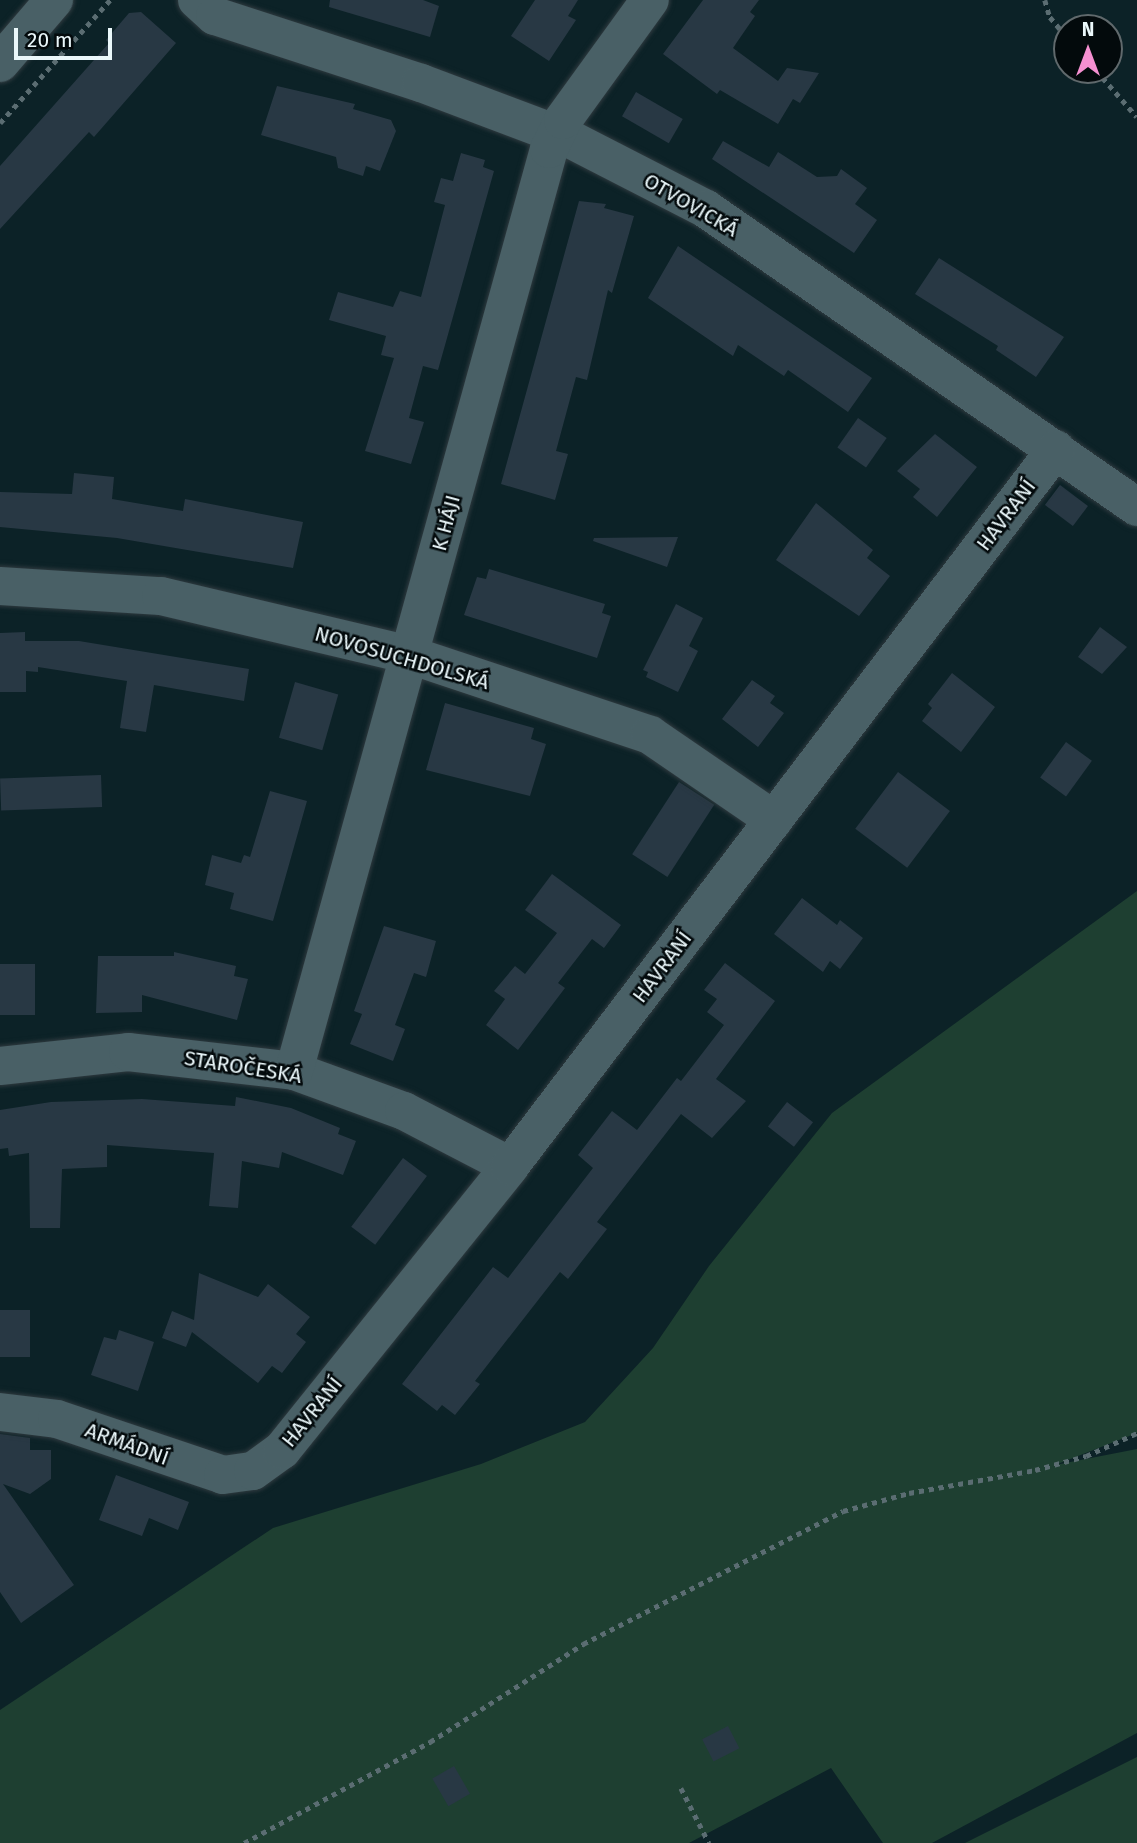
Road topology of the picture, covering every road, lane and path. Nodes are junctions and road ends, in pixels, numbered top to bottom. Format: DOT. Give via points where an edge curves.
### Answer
graph roads {
  1 [pos="54,0"];
  2 [pos="110,0"];
  3 [pos="197,0"];
  4 [pos="650,0"];
  5 [pos="1045,0"];
  6 [pos="1053,21"];
  7 [pos="0,63"];
  8 [pos="1108,84"];
  9 [pos="1137,117"];
  10 [pos="0,123"];
  11 [pos="555,133"];
  12 [pos="1056,449"];
  13 [pos="1137,507"];
  14 [pos="0,586"];
  15 [pos="410,655"];
  16 [pos="774,820"];
  17 [pos="0,1066"];
  18 [pos="294,1071"];
  19 [pos="510,1166"];
  20 [pos="0,1412"];
  21 [pos="1137,1433"];
  22 [pos="253,1471"];
  23 [pos="681,1788"];
  24 [pos="244,1843"];
  25 [pos="709,1843"];
  1 -- 7 [label="street"];
  2 -- 10 [label="path"];
  3 -- 11 [label="street, OTVOVICKÁ" via="215,16 421,83"];
  4 -- 11 [label="street, K HÁJI"];
  5 -- 6 [label="path"];
  8 -- 9 [label="path"];
  11 -- 12 [label="street, OTVOVICKÁ" via="706,209"];
  11 -- 15 [label="street, K HÁJI"];
  12 -- 13 [label="street, OTVOVICKÁ"];
  12 -- 16 [label="street, HAVRANÍ"];
  14 -- 15 [label="street, NOVOSUCHDOLSKÁ" via="161,596"];
  15 -- 16 [label="street, NOVOSUCHDOLSKÁ" via="650,735"];
  15 -- 18 [label="street, K HÁJI"];
  16 -- 19 [label="street, HAVRANÍ"];
  17 -- 18 [label="street, STAROČESKÁ" via="128,1052"];
  18 -- 19 [label="street, STAROČESKÁ" via="404,1111"];
  19 -- 22 [label="street, HAVRANÍ" via="282,1450"];
  20 -- 22 [label="street, ARMÁDNÍ" via="57,1419 223,1475"];
  21 -- 24 [label="path" via="1086,1456 843,1511 583,1644 430,1742"];
  23 -- 25 [label="path"];
}
